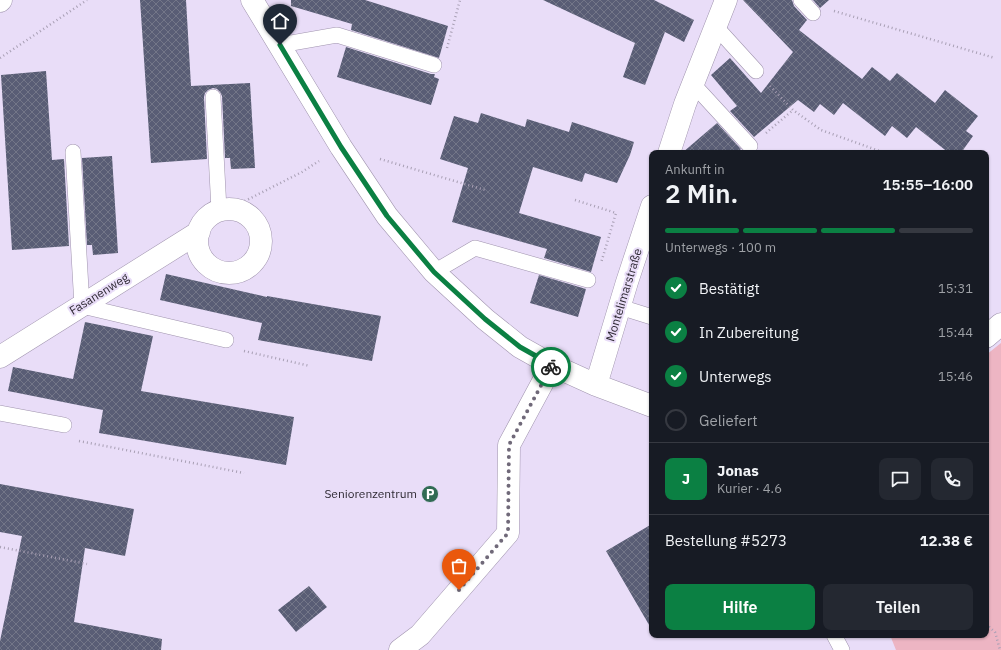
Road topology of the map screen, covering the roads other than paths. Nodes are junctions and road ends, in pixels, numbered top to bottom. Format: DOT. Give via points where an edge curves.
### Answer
graph roads {
  1 [pos="252,0"];
  2 [pos="726,0"];
  3 [pos="801,0"];
  4 [pos="813,13"];
  5 [pos="716,27"];
  6 [pos="280,45"];
  7 [pos="434,65"];
  8 [pos="756,71"];
  9 [pos="693,84"];
  10 [pos="213,97"];
  11 [pos="750,146"];
  12 [pos="670,150"];
  13 [pos="73,152"];
  14 [pos="224,210"];
  15 [pos="649,215"];
  16 [pos="199,232"];
  17 [pos="434,272"];
  18 [pos="588,280"];
  19 [pos="82,306"];
  20 [pos="620,307"];
  21 [pos="649,316"];
  22 [pos="1001,324"];
  23 [pos="989,334"];
  24 [pos="226,340"];
  25 [pos="0,357"];
  26 [pos="552,365"];
  27 [pos="596,385"];
  28 [pos="649,405"];
  29 [pos="0,413"];
  30 [pos="64,425"];
  31 [pos="836,638"];
  32 [pos="424,642"];
  33 [pos="400,650"];
  34 [pos="842,650"];
  1 -- 6 [label="street"];
  2 -- 5 [label="street"];
  3 -- 4 [label="lane"];
  5 -- 8 [label="lane"];
  5 -- 9 [label="street"];
  6 -- 7 [label="lane" via="337,35"];
  6 -- 17 [label="street" via="341,147 387,216"];
  9 -- 11 [label="lane"];
  9 -- 12 [label="street"];
  10 -- 14 [label="lane"];
  13 -- 19 [label="lane"];
  14 -- 16 [label="street, Fasanenweg" via="210,215 203,222"];
  14 -- 16 [label="street" via="239,210 249,215 260,231 260,251 248,268 229,274 210,268 198,251"];
  15 -- 20 [label="street, Montelimarstraße"];
  16 -- 19 [label="street, Fasanenweg"];
  17 -- 18 [label="lane" via="475,248"];
  17 -- 26 [label="street" via="520,347"];
  19 -- 24 [label="lane"];
  19 -- 25 [label="street, Fasanenweg"];
  20 -- 21 [label="lane"];
  20 -- 27 [label="street, Montelimarstraße"];
  22 -- 23 [label="street"];
  26 -- 27 [label="street"];
  26 -- 32 [label="street" via="509,445 508,533"];
  27 -- 28 [label="street"];
  29 -- 30 [label="lane"];
  31 -- 34 [label="lane"];
  32 -- 33 [label="street"];
}
